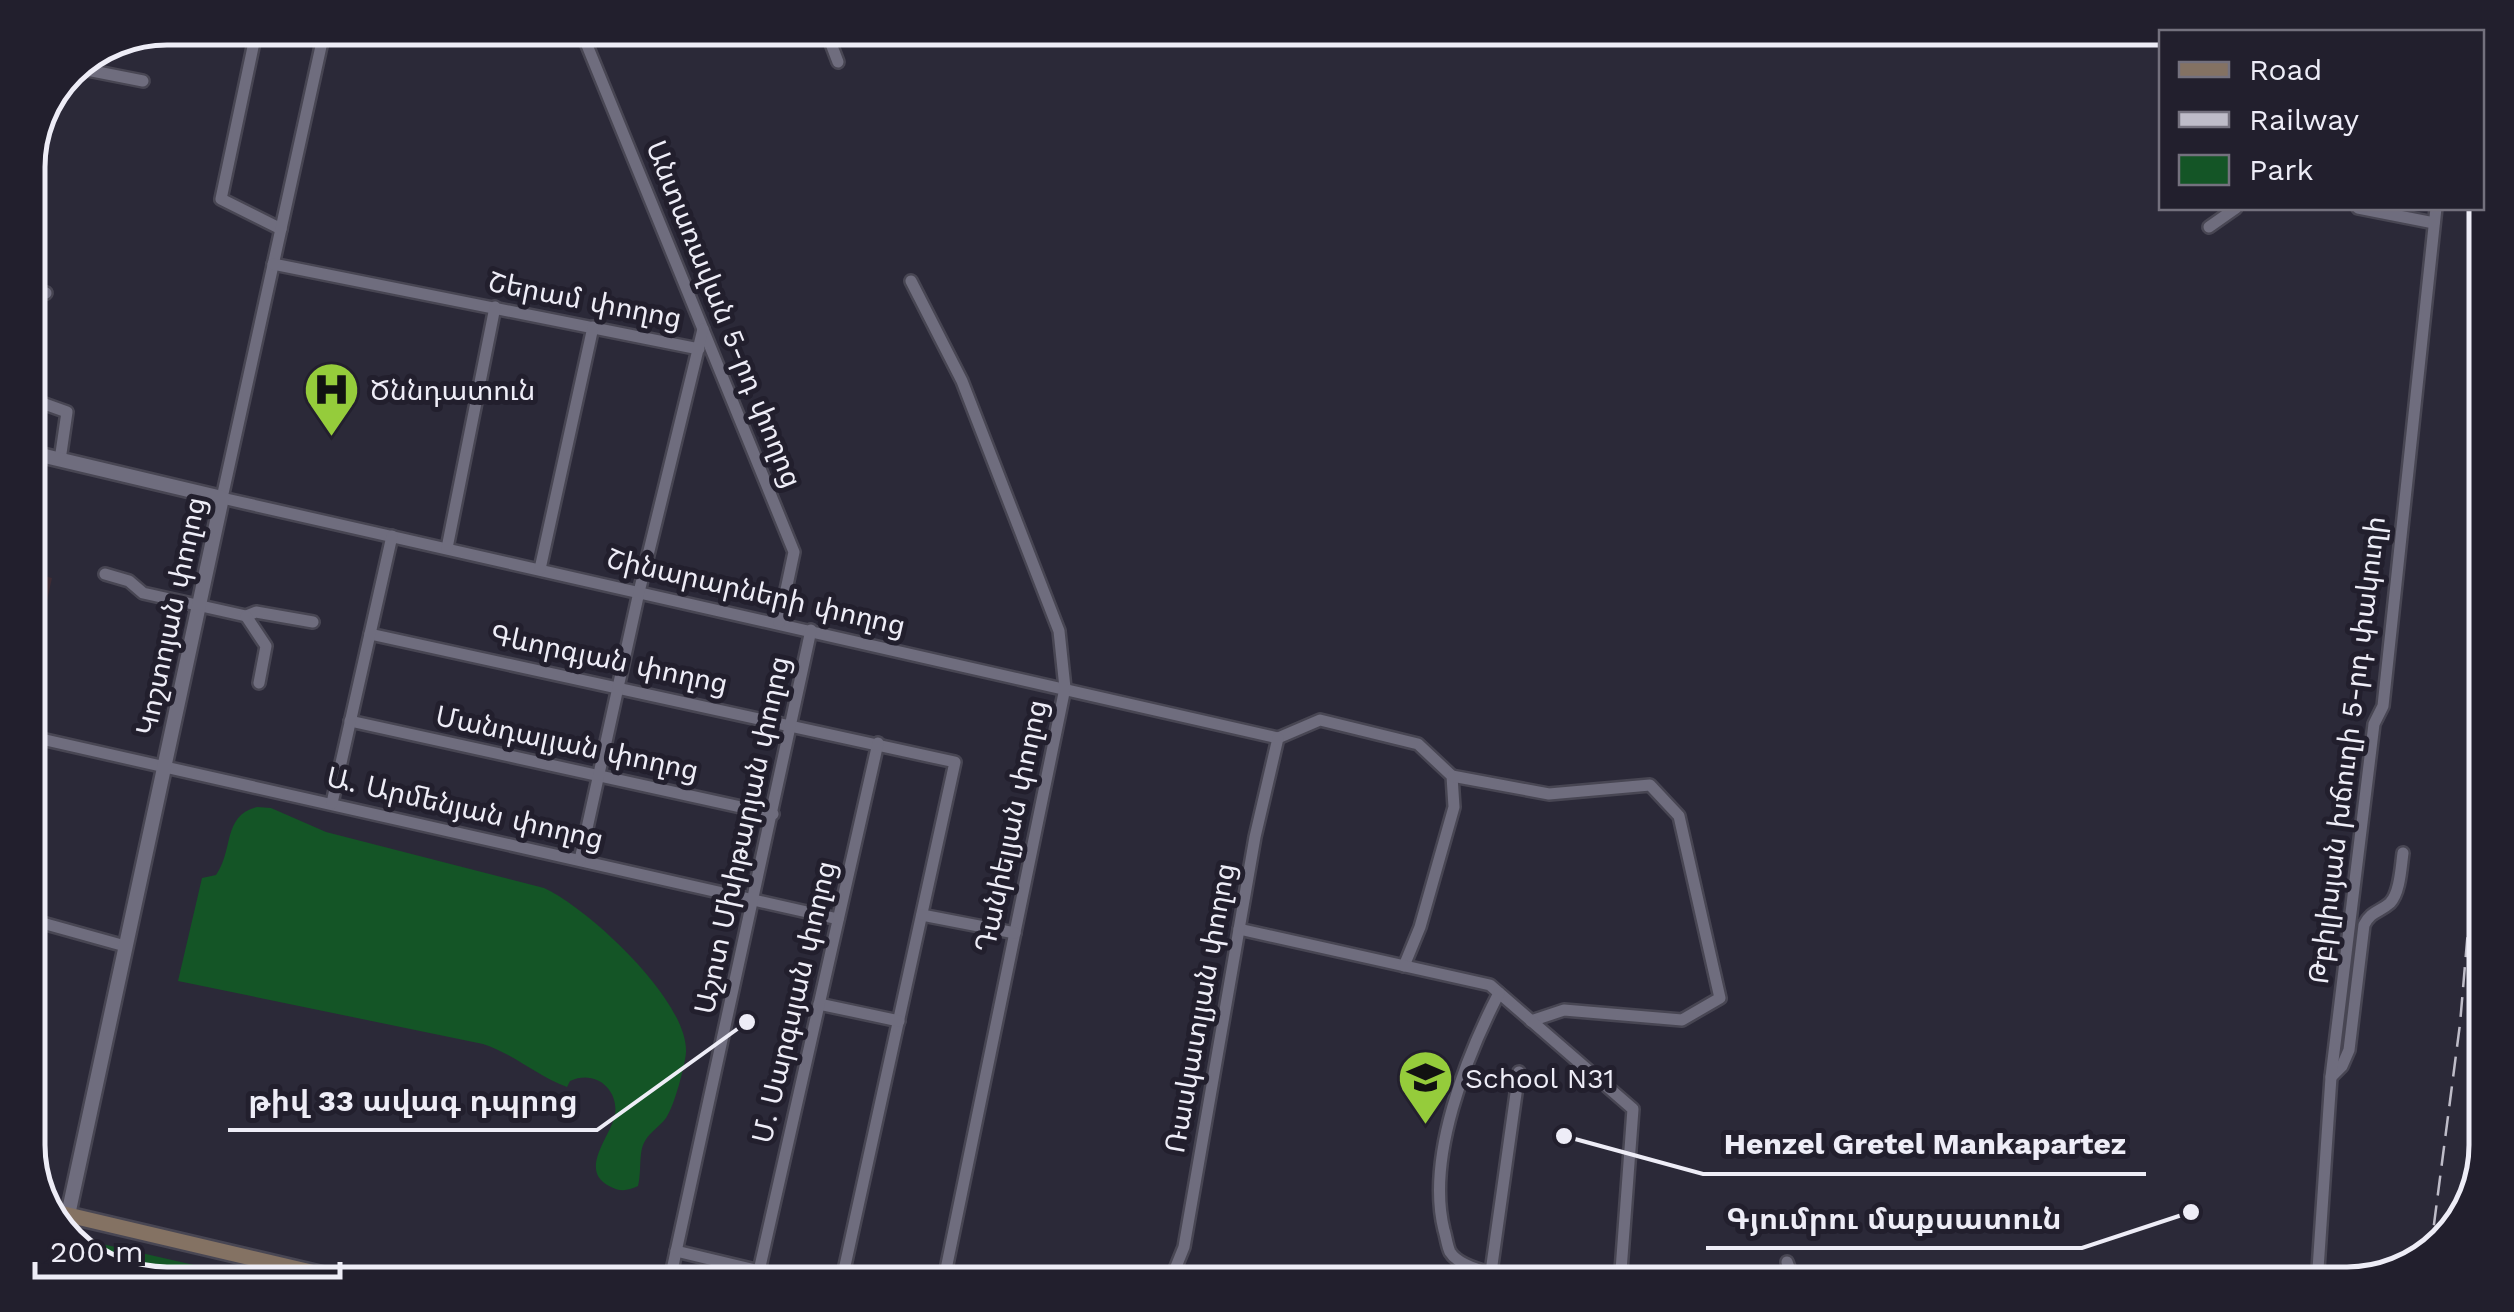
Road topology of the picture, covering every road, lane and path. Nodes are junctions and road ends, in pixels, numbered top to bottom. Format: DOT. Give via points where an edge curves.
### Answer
graph roads {
  1 [pos="254,45"];
  2 [pos="321,45"];
  3 [pos="587,45"];
  4 [pos="832,45"];
  5 [pos="838,62"];
  6 [pos="92,71"];
  7 [pos="143,81"];
  8 [pos="2233,210"];
  9 [pos="2369,210"];
  10 [pos="2436,210"];
  11 [pos="2434,222"];
  12 [pos="2209,227"];
  13 [pos="281,228"];
  14 [pos="273,264"];
  15 [pos="911,281"];
  16 [pos="495,307"];
  17 [pos="594,327"];
  18 [pos="704,328"];
  19 [pos="698,348"];
  20 [pos="45,404"];
  21 [pos="45,456"];
  22 [pos="60,460"];
  23 [pos="222,498"];
  24 [pos="392,536"];
  25 [pos="447,548"];
  26 [pos="540,569"];
  27 [pos="104,574"];
  28 [pos="639,592"];
  29 [pos="200,605"];
  30 [pos="246,616"];
  31 [pos="314,622"];
  32 [pos="778,623"];
  33 [pos="811,630"];
  34 [pos="370,634"];
  35 [pos="260,683"];
  36 [pos="620,687"];
  37 [pos="1065,688"];
  38 [pos="350,721"];
  39 [pos="791,724"];
  40 [pos="1278,738"];
  41 [pos="45,740"];
  42 [pos="878,743"];
  43 [pos="164,768"];
  44 [pos="600,776"];
  45 [pos="1452,776"];
  46 [pos="332,803"];
  47 [pos="773,814"];
  48 [pos="2403,853"];
  49 [pos="580,860"];
  50 [pos="755,898"];
  51 [pos="922,915"];
  52 [pos="838,919"];
  53 [pos="45,924"];
  54 [pos="1239,929"];
  55 [pos="1015,933"];
  56 [pos="125,946"];
  57 [pos="1404,966"];
  58 [pos="1499,993"];
  59 [pos="819,1004"];
  60 [pos="898,1021"];
  61 [pos="1531,1021"];
  62 [pos="1519,1072"];
  63 [pos="2331,1077"];
  64 [pos="68,1215"];
  65 [pos="676,1252"];
  66 [pos="1787,1262"];
  67 [pos="290,1267"];
  68 [pos="673,1267"];
  69 [pos="742,1267"];
  70 [pos="760,1267"];
  71 [pos="845,1267"];
  72 [pos="946,1267"];
  73 [pos="1176,1267"];
  74 [pos="1469,1267"];
  75 [pos="1492,1267"];
  76 [pos="1621,1267"];
  77 [pos="1789,1267"];
  78 [pos="2318,1267"];
  1 -- 13 [label="street" via="222,199"];
  2 -- 13 [label="street, Կոշտոյան փողոց"];
  3 -- 18 [label="street, Անտառավան 5-րդ փողոց"];
  4 -- 5 [label="street"];
  6 -- 7 [label="street"];
  8 -- 12 [label="street"];
  9 -- 11 [label="street"];
  10 -- 11 [label="street, Թբիլիսյան խճուղի 5-րդ փակուղի"];
  11 -- 63 [label="street, Թբիլիսյան խճուղի 5-րդ փակուղի" via="2383,706 2374,724"];
  13 -- 14 [label="street, Կոշտոյան փողոց"];
  14 -- 16 [label="street, Շերամ փողոց"];
  14 -- 23 [label="street, Կոշտոյան փողոց"];
  15 -- 37 [label="street, Դանիելյան փողոց" via="962,381 1059,631"];
  16 -- 17 [label="street, Շերամ փողոց"];
  16 -- 25 [label="street"];
  17 -- 19 [label="street, Շերամ փողոց"];
  17 -- 26 [label="street"];
  18 -- 19 [label="street, Շերամ փողոց"];
  18 -- 32 [label="street, Անտառավան 5-րդ փողոց" via="794,552"];
  19 -- 28 [label="street, Շերամ փողոց"];
  20 -- 22 [label="street" via="66,412"];
  21 -- 22 [label="street"];
  22 -- 23 [label="street"];
  23 -- 24 [label="street, Շինարարների փողոց"];
  23 -- 29 [label="street, Կոշտոյան փողոց"];
  24 -- 25 [label="street, Շինարարների փողոց"];
  24 -- 34 [label="street"];
  25 -- 26 [label="street, Շինարարների փողոց"];
  26 -- 28 [label="street, Շինարարների փողոց"];
  27 -- 29 [label="street" via="143,592"];
  28 -- 32 [label="street, Շինարարների փողոց"];
  28 -- 36 [label="street, Շերամ փողոց"];
  29 -- 30 [label="street"];
  29 -- 43 [label="street, Կոշտոյան փողոց"];
  30 -- 31 [label="street"];
  30 -- 35 [label="street" via="266,646"];
  32 -- 33 [label="street, Շինարարների փողոց"];
  33 -- 37 [label="street, Շինարարների փողոց"];
  33 -- 39 [label="street, Աշոտ Մխիթարյան փողոց"];
  34 -- 36 [label="street, Գևորգյան փողոց"];
  34 -- 38 [label="street"];
  36 -- 39 [label="street, Գևորգյան փողոց"];
  36 -- 44 [label="street, Շերամ փողոց"];
  37 -- 40 [label="street, Շինարարների փողոց"];
  37 -- 55 [label="street, Դանիելյան փողոց"];
  38 -- 44 [label="street, Մանդալյան փողոց"];
  38 -- 46 [label="street"];
  39 -- 42 [label="street, Գևորգյան փողոց"];
  39 -- 47 [label="street, Աշոտ Մխիթարյան փողոց"];
  40 -- 45 [label="street" via="1320,720 1418,744"];
  40 -- 54 [label="street, Ռասկատլյան փողոց"];
  41 -- 43 [label="street, Ա. Արմենյան փողոց"];
  42 -- 51 [label="street, Գևորգյան փողոց" via="955,762"];
  42 -- 52 [label="street, Մ. Սարգսյան փողոց"];
  43 -- 46 [label="street, Ա. Արմենյան փողոց"];
  43 -- 56 [label="street, Կոշտոյան փողոց"];
  44 -- 47 [label="street, Մանդալյան փողոց"];
  44 -- 49 [label="street, Շերամ փողոց"];
  45 -- 57 [label="street" via="1454,807"];
  45 -- 61 [label="street" via="1548,794 1650,785 1679,816 1720,998 1682,1020 1564,1010"];
  46 -- 49 [label="street, Ա. Արմենյան փողոց"];
  47 -- 50 [label="street, Աշոտ Մխիթարյան փողոց"];
  48 -- 63 [label="street" via="2396,892 2364,924 2349,1050"];
  49 -- 50 [label="street, Ա. Արմենյան փողոց"];
  50 -- 52 [label="street, Ա. Արմենյան փողոց"];
  50 -- 65 [label="street, Աշոտ Մխիթարյան փողոց"];
  51 -- 55 [label="street"];
  51 -- 60 [label="street"];
  52 -- 59 [label="street, Մ. Սարգսյան փողոց"];
  53 -- 56 [label="street"];
  54 -- 57 [label="street"];
  54 -- 73 [label="street, Ռասկատլյան փողոց"];
  55 -- 72 [label="street, Դանիելյան փողոց"];
  56 -- 64 [label="street, Կոշտոյան փողոց"];
  57 -- 58 [label="street" via="1490,985"];
  58 -- 61 [label="street"];
  58 -- 74 [label="street" via="1446,1133 1438,1206 1450,1253"];
  59 -- 60 [label="street"];
  59 -- 70 [label="street, Մ. Սարգսյան փողոց"];
  60 -- 71 [label="street"];
  61 -- 76 [label="street" via="1634,1109"];
  62 -- 75 [label="street"];
  63 -- 78 [label="street, Թբիլիսյան խճուղի 5-րդ փակուղի"];
  64 -- 67 [label="main road"];
  65 -- 68 [label="street, Աշոտ Մխիթարյան փողոց"];
  65 -- 69 [label="street"];
  66 -- 77 [label="street"];
}
